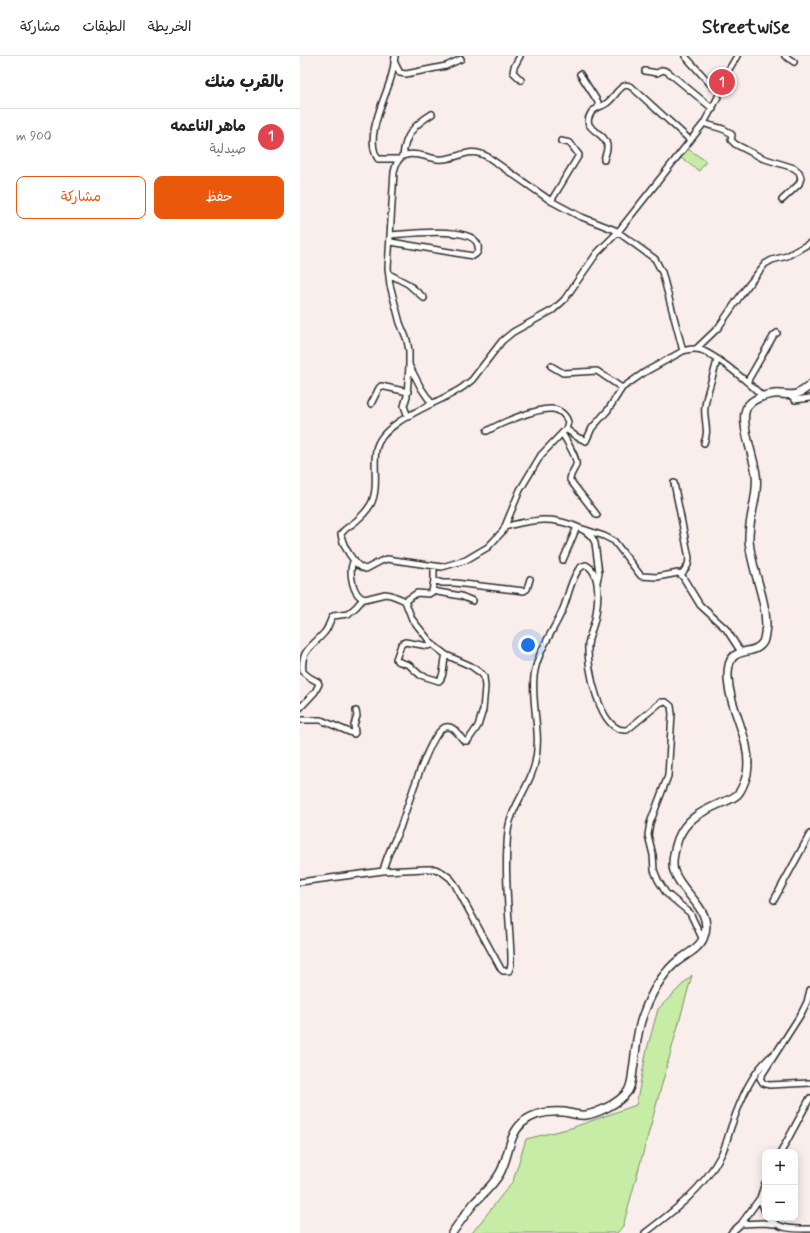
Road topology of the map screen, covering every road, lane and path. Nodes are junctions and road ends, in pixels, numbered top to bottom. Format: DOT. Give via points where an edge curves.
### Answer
graph roads {
  1 [pos="520,56"];
  2 [pos="685,56"];
  3 [pos="737,56"];
  4 [pos="785,56"];
  5 [pos="395,59"];
  6 [pos="461,59"];
  7 [pos="794,62"];
  8 [pos="645,71"];
  9 [pos="580,74"];
  10 [pos="521,80"];
  11 [pos="721,92"];
  12 [pos="598,107"];
  13 [pos="713,109"];
  14 [pos="432,114"];
  15 [pos="704,123"];
  16 [pos="690,140"];
  17 [pos="561,141"];
  18 [pos="401,158"];
  19 [pos="604,160"];
  20 [pos="782,200"];
  21 [pos="552,201"];
  22 [pos="618,232"];
  23 [pos="391,235"];
  24 [pos="391,242"];
  25 [pos="810,243"];
  26 [pos="389,274"];
  27 [pos="424,298"];
  28 [pos="777,333"];
  29 [pos="696,349"];
  30 [pos="683,351"];
  31 [pos="718,360"];
  32 [pos="409,365"];
  33 [pos="551,366"];
  34 [pos="747,382"];
  35 [pos="810,385"];
  36 [pos="622,388"];
  37 [pos="408,392"];
  38 [pos="791,395"];
  39 [pos="763,397"];
  40 [pos="810,398"];
  41 [pos="371,404"];
  42 [pos="432,404"];
  43 [pos="408,417"];
  44 [pos="487,431"];
  45 [pos="564,431"];
  46 [pos="704,443"];
  47 [pos="674,483"];
  48 [pos="597,515"];
  49 [pos="505,527"];
  50 [pos="577,527"];
  51 [pos="583,530"];
  52 [pos="354,560"];
  53 [pos="563,560"];
  54 [pos="434,567"];
  55 [pos="682,575"];
  56 [pos="530,579"];
  57 [pos="434,580"];
  58 [pos="597,583"];
  59 [pos="432,591"];
  60 [pos="363,599"];
  61 [pos="473,601"];
  62 [pos="405,602"];
  63 [pos="432,644"];
  64 [pos="741,652"];
  65 [pos="446,655"];
  66 [pos="300,708"];
  67 [pos="356,711"];
  68 [pos="300,720"];
  69 [pos="810,834"];
  70 [pos="383,870"];
  71 [pos="300,882"];
  72 [pos="774,900"];
  73 [pos="703,940"];
  74 [pos="810,990"];
  75 [pos="776,1052"];
  76 [pos="810,1083"];
  77 [pos="810,1098"];
  78 [pos="783,1149"];
  79 [pos="764,1185"];
  80 [pos="760,1198"];
  81 [pos="762,1204"];
  82 [pos="771,1221"];
  83 [pos="741,1224"];
  84 [pos="774,1224"];
  85 [pos="810,1229"];
  86 [pos="788,1231"];
  87 [pos="452,1233"];
  88 [pos="645,1233"];
  89 [pos="731,1233"];
  1 -- 10 [label="street" via="514,72"];
  2 -- 11 [label="street"];
  3 -- 11 [label="street" via="728,71"];
  4 -- 7 [label="street"];
  5 -- 6 [label="street" via="400,73 406,74 446,66"];
  5 -- 18 [label="street" via="374,129 374,150 378,159"];
  8 -- 13 [label="street" via="668,72"];
  9 -- 12 [label="street" via="598,102"];
  11 -- 13 [label="street"];
  12 -- 16 [label="street" via="608,102 627,85"];
  12 -- 19 [label="street" via="592,111 588,123 606,142"];
  13 -- 15 [label="street"];
  14 -- 18 [label="street" via="407,136"];
  15 -- 16 [label="street"];
  15 -- 20 [label="street" via="725,129 732,135 731,140 735,144 762,158 799,172 800,182"];
  16 -- 22 [label="street"];
  17 -- 21 [label="street" via="570,143 579,155"];
  18 -- 21 [label="street" via="408,154 417,154 440,159 478,152"];
  18 -- 23 [label="street" via="394,176"];
  21 -- 22 [label="street" via="579,216"];
  22 -- 30 [label="street" via="657,261"];
  22 -- 42 [label="street" via="598,253 561,304 507,337 469,383"];
  23 -- 24 [label="street"];
  23 -- 24 [label="street" via="463,234 478,243 478,250 473,256"];
  24 -- 26 [label="street"];
  25 -- 29 [label="street" via="763,266 718,328"];
  26 -- 27 [label="street" via="408,284"];
  26 -- 32 [label="street" via="398,316 407,340"];
  28 -- 34 [label="street"];
  29 -- 30 [label="street"];
  29 -- 31 [label="street"];
  30 -- 36 [label="street"];
  31 -- 34 [label="street"];
  31 -- 46 [label="street" via="705,407 707,432"];
  32 -- 37 [label="street"];
  32 -- 42 [label="street"];
  33 -- 36 [label="street" via="563,373 597,371"];
  34 -- 39 [label="street"];
  35 -- 38 [label="street"];
  36 -- 45 [label="street" via="592,428 586,441"];
  37 -- 41 [label="street" via="381,386"];
  37 -- 43 [label="street" via="404,406"];
  38 -- 39 [label="street" via="776,394"];
  38 -- 40 [label="street" via="795,400"];
  39 -- 64 [label="street" via="747,406 745,418 757,478 749,535 763,600 765,635 758,648"];
  42 -- 43 [label="street"];
  43 -- 52 [label="street" via="392,427 378,443 372,502 356,522 341,534"];
  44 -- 45 [label="street" via="515,418 552,408 567,418 568,425"];
  45 -- 48 [label="street" via="577,460 570,480"];
  45 -- 49 [label="street" via="544,452 526,478"];
  47 -- 55 [label="street" via="689,558"];
  49 -- 50 [label="street" via="542,520"];
  49 -- 54 [label="street" via="492,542 474,556 448,567"];
  50 -- 51 [label="street"];
  50 -- 53 [label="street"];
  51 -- 55 [label="street" via="614,541 641,576 657,577 678,573"];
  51 -- 58 [label="street" via="594,539 599,573"];
  52 -- 54 [label="street" via="364,569 386,559"];
  52 -- 60 [label="street" via="353,584 357,594"];
  54 -- 57 [label="street"];
  55 -- 64 [label="street" via="700,605 726,629"];
  56 -- 57 [label="street" via="524,591"];
  57 -- 59 [label="street"];
  58 -- 70 [label="street" via="590,567 583,566 578,570 562,611 539,656 536,669 534,692 538,751 531,776 508,830 510,969 507,972 501,969 459,892 446,874 431,869"];
  58 -- 73 [label="street" via="596,611 588,654 596,692 606,717 615,728 627,730 661,702 672,708 669,771 650,823 648,838 658,880 666,893 690,913"];
  59 -- 61 [label="street"];
  59 -- 62 [label="street" via="429,594 417,593"];
  60 -- 62 [label="street" via="388,594"];
  60 -- 66 [label="street" via="348,614 333,616 326,631 304,652 301,659 303,672 319,684"];
  62 -- 63 [label="street" via="412,619"];
  63 -- 65 [label="street"];
  63 -- 65 [label="street" via="428,646 404,642 396,659 420,675 439,681 442,679"];
  64 -- 73 [label="street" via="731,660 728,673 730,694 748,755 744,783 734,797 701,812 688,822 678,839 674,860 678,878 704,914 706,924"];
  65 -- 70 [label="street" via="482,674 483,710 478,726 468,741 464,741 447,726 436,736 417,776"];
  67 -- 68 [label="street" via="354,734 321,720"];
  69 -- 72 [label="street"];
  70 -- 71 [label="street"];
  73 -- 87 [label="street" via="670,968 652,994 641,1022 628,1091 608,1107 592,1114 544,1113 522,1122 511,1139 499,1175"];
  74 -- 75 [label="street" via="808,1001"];
  75 -- 76 [label="street" via="760,1076 763,1083"];
  75 -- 88 [label="street" via="765,1061 751,1081 724,1149 709,1175 698,1189"];
  77 -- 78 [label="street"];
  79 -- 80 [label="street"];
  80 -- 81 [label="street"];
  80 -- 83 [label="street"];
  82 -- 84 [label="street"];
  83 -- 84 [label="street"];
  83 -- 89 [label="street"];
  84 -- 86 [label="street"];
  85 -- 86 [label="street"];
}
